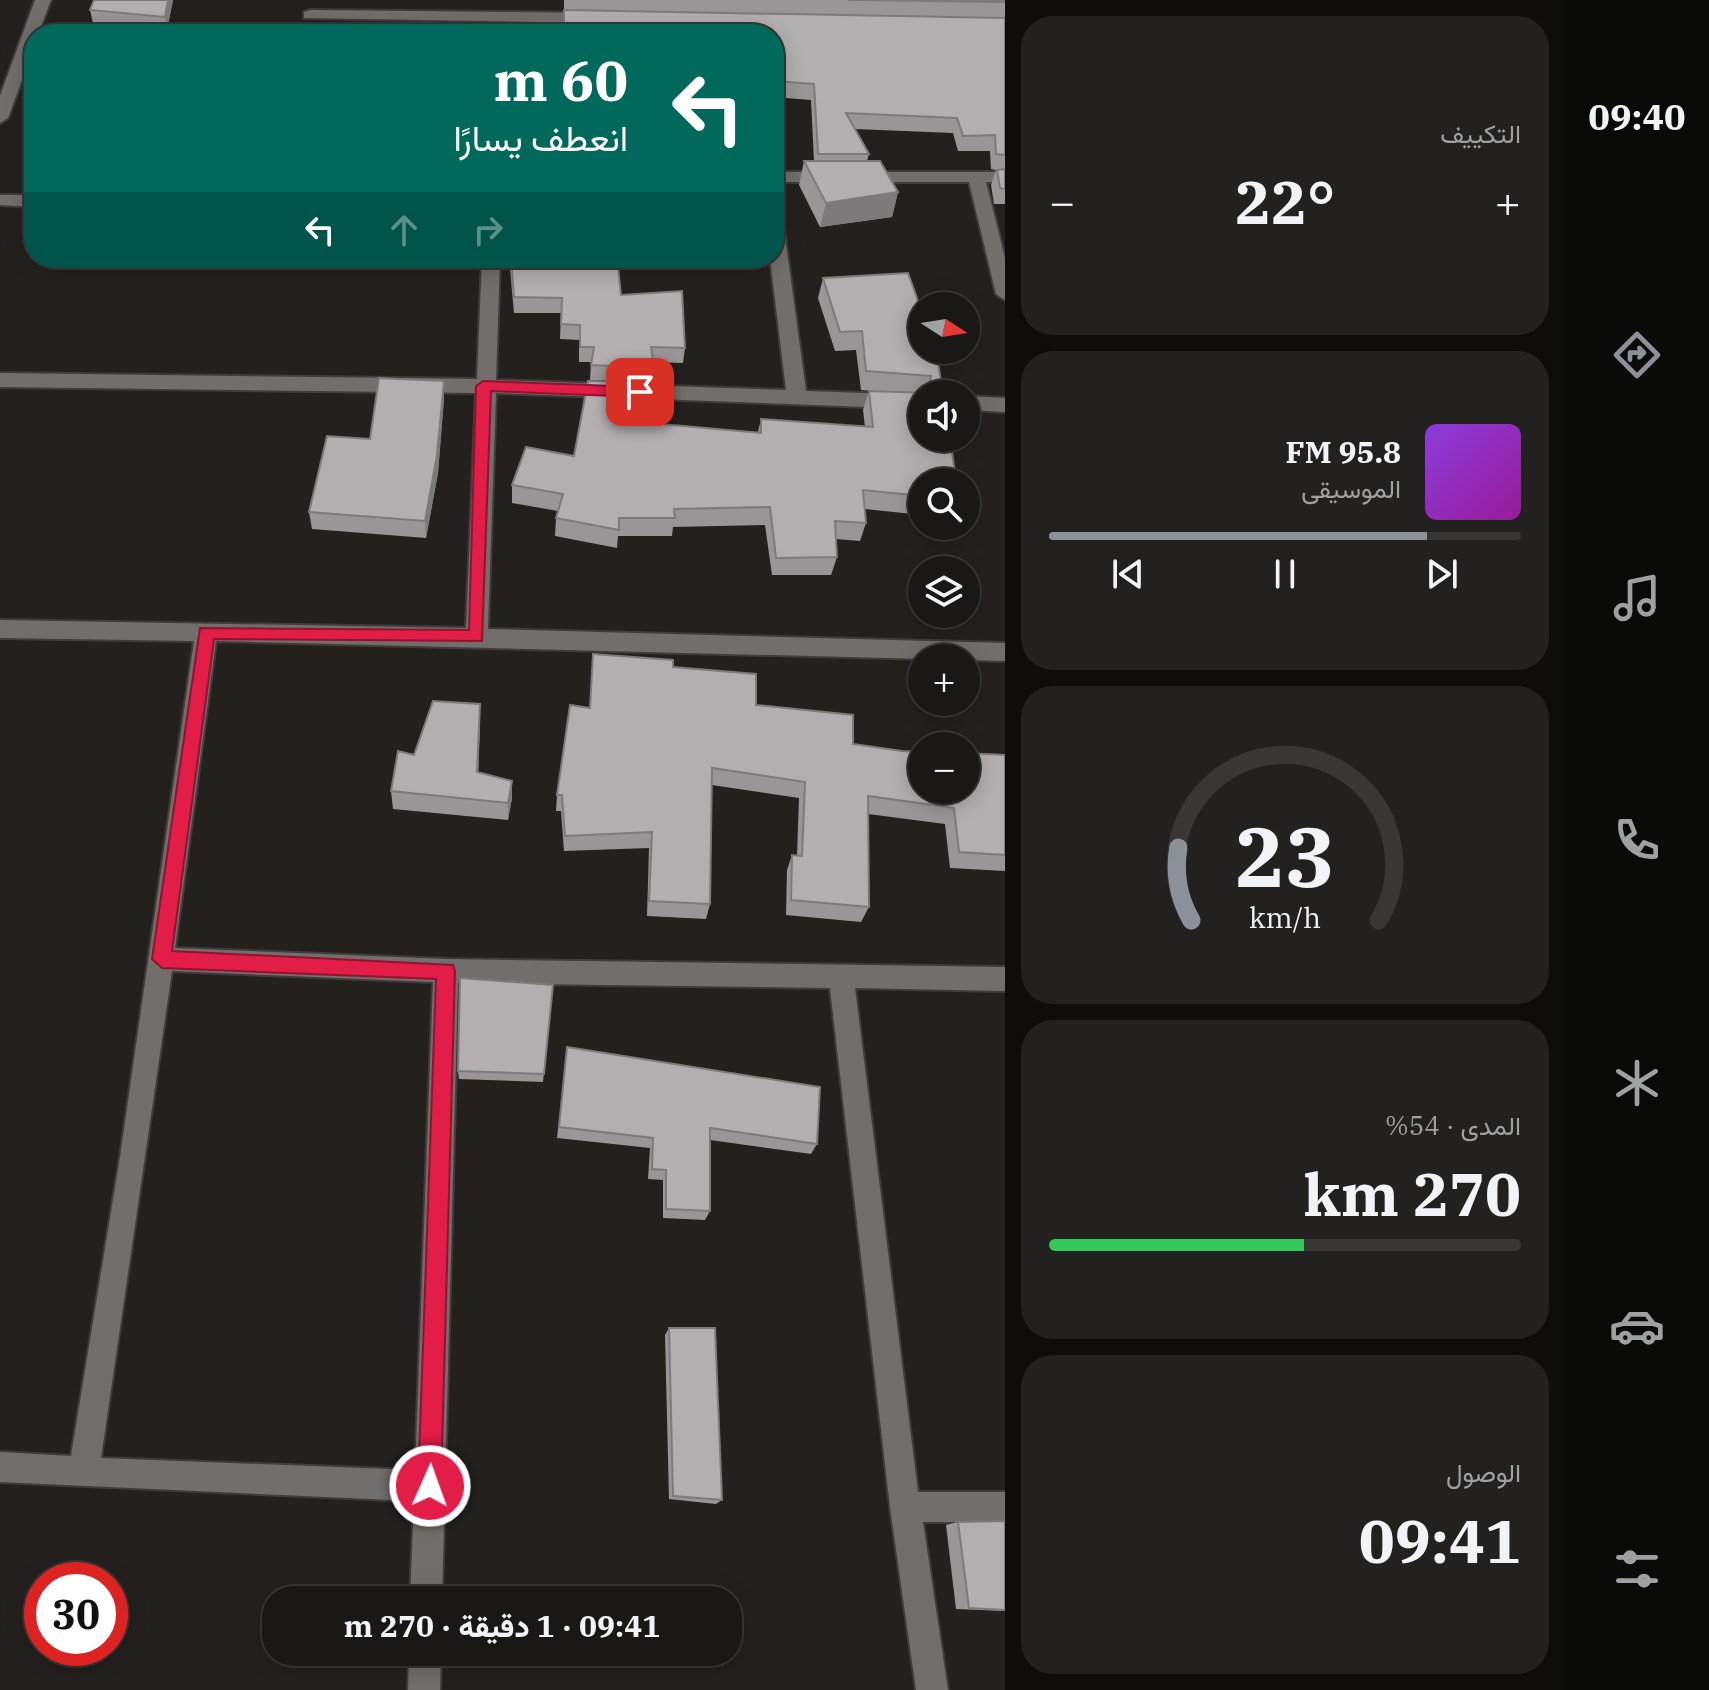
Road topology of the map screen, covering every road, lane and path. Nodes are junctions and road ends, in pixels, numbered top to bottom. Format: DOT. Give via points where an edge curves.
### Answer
graph roads {
  1 [pos="43,0"];
  2 [pos="312,7"];
  3 [pos="507,17"];
  4 [pos="619,18"];
  5 [pos="34,24"];
  6 [pos="507,24"];
  7 [pos="24,52"];
  8 [pos="0,118"];
  9 [pos="784,177"];
  10 [pos="976,177"];
  11 [pos="1005,177"];
  12 [pos="0,200"];
  13 [pos="24,201"];
  14 [pos="490,268"];
  15 [pos="780,268"];
  16 [pos="1005,294"];
  17 [pos="0,380"];
  18 [pos="483,386"];
  19 [pos="797,398"];
  20 [pos="908,402"];
  21 [pos="980,404"];
  22 [pos="1005,405"];
  23 [pos="0,629"];
  24 [pos="206,633"];
  25 [pos="477,637"];
  26 [pos="1005,652"];
  27 [pos="162,959"];
  28 [pos="446,971"];
  29 [pos="841,974"];
  30 [pos="1005,979"];
  31 [pos="0,1467"];
  32 [pos="84,1472"];
  33 [pos="430,1486"];
  34 [pos="905,1507"];
  35 [pos="1005,1507"];
  36 [pos="426,1586"];
  37 [pos="425,1666"];
  38 [pos="424,1690"];
  39 [pos="932,1690"];
  1 -- 5 [label="street"];
  2 -- 3 [label="street"];
  3 -- 4 [label="street"];
  3 -- 6 [label="street"];
  7 -- 8 [label="street"];
  9 -- 10 [label="street"];
  10 -- 11 [label="street"];
  10 -- 16 [label="street"];
  12 -- 13 [label="street"];
  14 -- 18 [label="street"];
  15 -- 19 [label="street"];
  17 -- 18 [label="street"];
  18 -- 19 [label="street"];
  18 -- 25 [label="street"];
  19 -- 20 [label="street"];
  21 -- 22 [label="street"];
  23 -- 24 [label="street"];
  24 -- 25 [label="street"];
  24 -- 27 [label="street"];
  25 -- 26 [label="street"];
  27 -- 28 [label="street"];
  27 -- 32 [label="street"];
  28 -- 29 [label="street"];
  28 -- 33 [label="street"];
  29 -- 30 [label="street"];
  29 -- 34 [label="street"];
  31 -- 32 [label="street"];
  32 -- 33 [label="street"];
  33 -- 36 [label="street"];
  34 -- 35 [label="street"];
  34 -- 39 [label="street"];
  37 -- 38 [label="street"];
}
